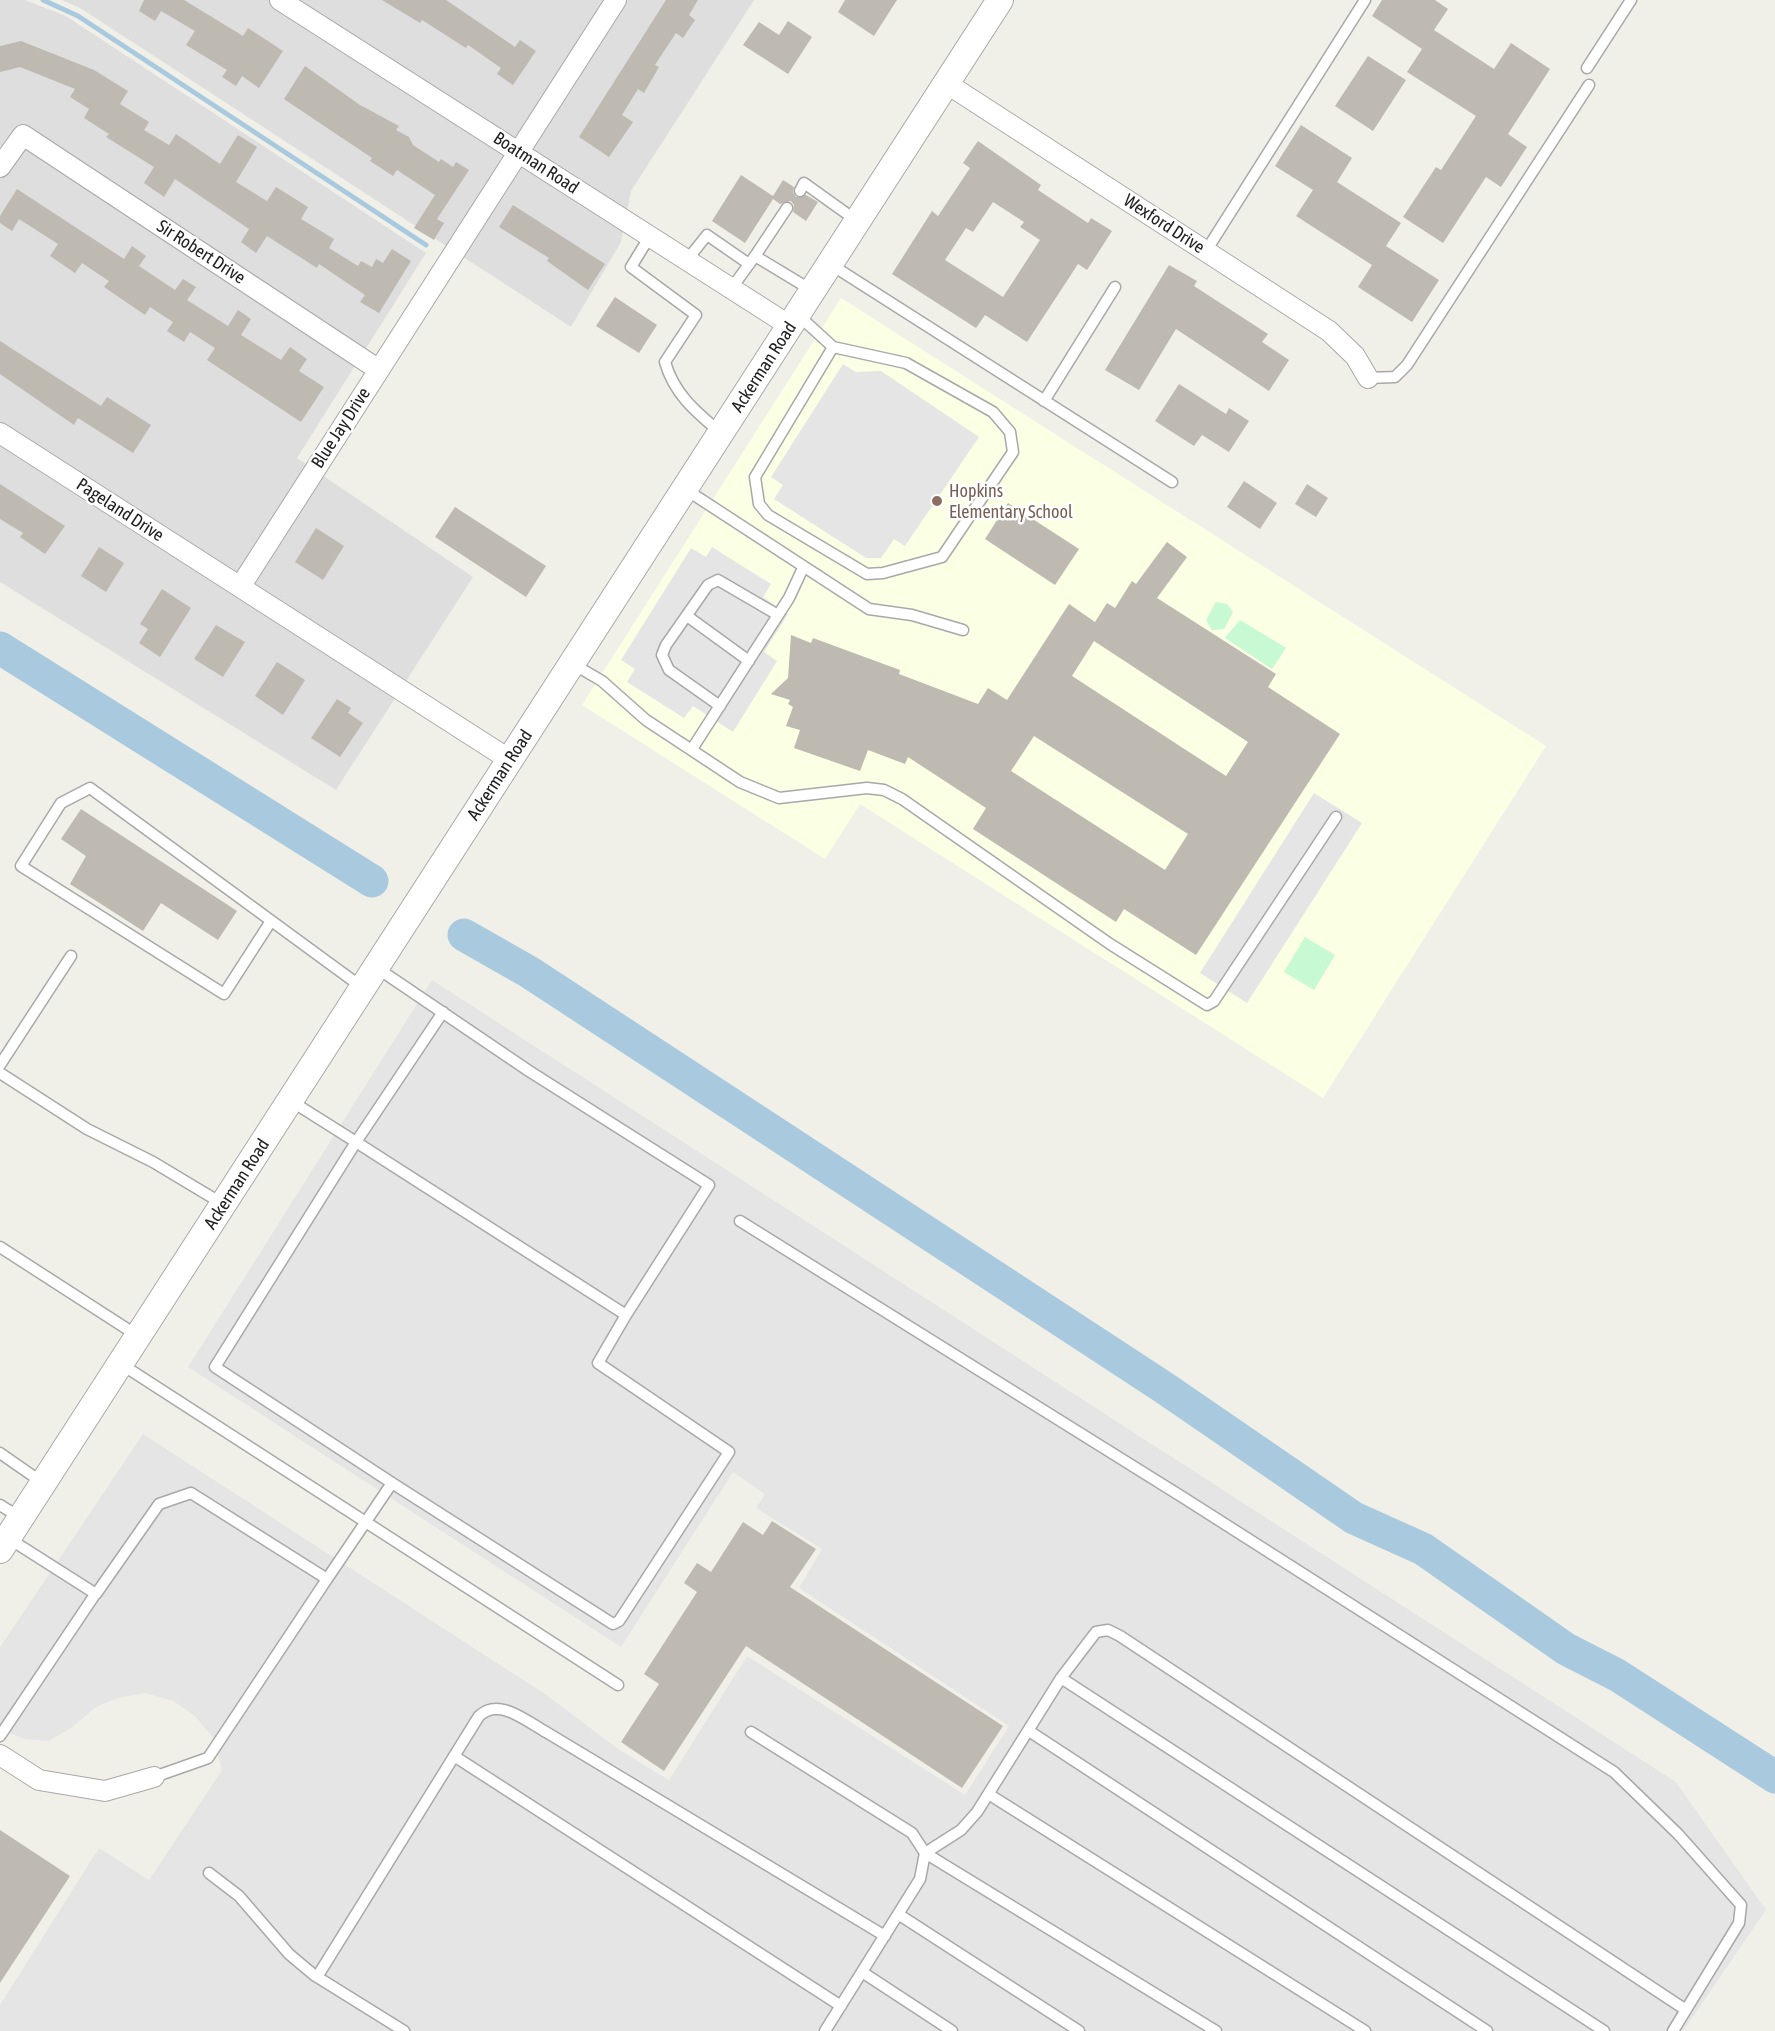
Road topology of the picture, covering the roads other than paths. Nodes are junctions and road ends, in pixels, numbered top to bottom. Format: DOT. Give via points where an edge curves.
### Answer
graph roads {
  1 [pos="280,0"];
  2 [pos="616,0"];
  3 [pos="1000,0"];
  4 [pos="1365,0"];
  5 [pos="1631,0"];
  6 [pos="1587,68"];
  7 [pos="946,83"];
  8 [pos="1588,85"];
  9 [pos="518,151"];
  10 [pos="0,167"];
  11 [pos="800,191"];
  12 [pos="787,208"];
  13 [pos="858,221"];
  14 [pos="650,236"];
  15 [pos="1206,251"];
  16 [pos="687,260"];
  17 [pos="752,260"];
  18 [pos="830,264"];
  19 [pos="1115,287"];
  20 [pos="731,289"];
  21 [pos="813,291"];
  22 [pos="794,320"];
  23 [pos="833,347"];
  24 [pos="379,369"];
  25 [pos="1368,378"];
  26 [pos="1044,400"];
  27 [pos="0,433"];
  28 [pos="721,433"];
  29 [pos="1172,482"];
  30 [pos="685,489"];
  31 [pos="803,568"];
  32 [pos="240,587"];
  33 [pos="778,615"];
  34 [pos="687,616"];
  35 [pos="963,630"];
  36 [pos="749,661"];
  37 [pos="572,663"];
  38 [pos="720,706"];
  39 [pos="692,749"];
  40 [pos="510,760"];
  41 [pos="1336,817"];
  42 [pos="272,921"];
  43 [pos="71,956"];
  44 [pos="370,978"];
  45 [pos="443,1012"];
  46 [pos="0,1065"];
  47 [pos="0,1073"];
  48 [pos="291,1101"];
  49 [pos="356,1142"];
  50 [pos="223,1204"];
  51 [pos="740,1221"];
  52 [pos="0,1247"];
  53 [pos="626,1315"];
  54 [pos="138,1336"];
  55 [pos="120,1364"];
  56 [pos="0,1453"];
  57 [pos="43,1483"];
  58 [pos="392,1483"];
  59 [pos="366,1523"];
  60 [pos="7,1527"];
  61 [pos="327,1579"];
  62 [pos="96,1593"];
  63 [pos="1061,1678"];
  64 [pos="618,1685"];
  65 [pos="1029,1731"];
  66 [pos="751,1732"];
  67 [pos="0,1736"];
  68 [pos="0,1755"];
  69 [pos="454,1756"];
  70 [pos="154,1777"];
  71 [pos="990,1795"];
  72 [pos="925,1853"];
  73 [pos="209,1873"];
  74 [pos="898,1914"];
  75 [pos="885,1936"];
  76 [pos="862,1972"];
  77 [pos="317,1977"];
  78 [pos="841,2006"];
  79 [pos="1686,2010"];
  80 [pos="830,2029"];
  81 [pos="404,2031"];
  82 [pos="952,2031"];
  83 [pos="1079,2031"];
  84 [pos="1216,2031"];
  85 [pos="1365,2031"];
  86 [pos="1487,2031"];
  87 [pos="1604,2031"];
  88 [pos="1673,2031"];
  1 -- 9 [label="street, Boatman Road"];
  2 -- 9 [label="street, Blue Jay Drive"];
  3 -- 7 [label="street, Ackerman Road"];
  4 -- 15 [label="lane"];
  5 -- 6 [label="lane"];
  7 -- 13 [label="street, Ackerman Road"];
  7 -- 15 [label="street, Wexford Drive"];
  8 -- 25 [label="lane" via="1407,365 1395,377"];
  9 -- 14 [label="street, Boatman Road"];
  9 -- 24 [label="street, Blue Jay Drive"];
  10 -- 24 [label="street, Sir Robert Drive" via="23,135"];
  11 -- 13 [label="lane" via="804,183"];
  12 -- 17 [label="lane"];
  13 -- 18 [label="street, Ackerman Road"];
  14 -- 16 [label="street, Boatman Road"];
  14 -- 28 [label="lane" via="631,267 696,315 665,362 670,379 688,405"];
  15 -- 25 [label="street, Wexford Drive" via="1339,339"];
  16 -- 17 [label="lane" via="707,235"];
  16 -- 20 [label="street, Boatman Road"];
  17 -- 20 [label="lane"];
  17 -- 21 [label="lane"];
  18 -- 21 [label="street, Ackerman Road"];
  18 -- 26 [label="lane"];
  19 -- 26 [label="lane"];
  20 -- 22 [label="street, Boatman Road"];
  21 -- 22 [label="street, Ackerman Road"];
  22 -- 23 [label="lane"];
  22 -- 28 [label="street, Ackerman Road"];
  23 -- 23 [label="lane" via="906,363 993,412 1010,432 1013,452 942,557 867,574 768,515 759,504 755,477"];
  24 -- 32 [label="street, Blue Jay Drive"];
  26 -- 29 [label="lane"];
  27 -- 32 [label="street, Pageland Drive"];
  28 -- 30 [label="street, Ackerman Road"];
  30 -- 31 [label="lane"];
  30 -- 37 [label="street, Ackerman Road"];
  31 -- 33 [label="lane"];
  31 -- 35 [label="lane" via="869,609 912,615"];
  32 -- 40 [label="street"];
  33 -- 34 [label="lane" via="718,580 708,585"];
  33 -- 36 [label="lane"];
  34 -- 36 [label="lane"];
  34 -- 38 [label="lane" via="662,656 669,670"];
  36 -- 38 [label="lane"];
  37 -- 39 [label="lane" via="602,681 646,720"];
  37 -- 40 [label="street, Ackerman Road"];
  38 -- 39 [label="lane"];
  39 -- 41 [label="lane" via="740,782 779,798 867,788 893,795 1110,944 1207,1005 1214,1001"];
  40 -- 44 [label="street, Ackerman Road"];
  42 -- 42 [label="lane" via="90,788 61,803 21,866 224,994"];
  42 -- 44 [label="lane"];
  43 -- 46 [label="lane"];
  44 -- 45 [label="lane"];
  44 -- 48 [label="street, Ackerman Road"];
  45 -- 49 [label="lane"];
  45 -- 53 [label="lane" via="709,1185"];
  47 -- 50 [label="lane" via="87,1129"];
  48 -- 49 [label="lane"];
  48 -- 50 [label="street, Ackerman Road"];
  49 -- 53 [label="lane"];
  49 -- 58 [label="lane" via="215,1366"];
  50 -- 54 [label="street, Ackerman Road"];
  51 -- 79 [label="lane" via="1614,1772 1678,1834 1742,1905 1739,1923"];
  52 -- 54 [label="lane"];
  53 -- 58 [label="lane" via="598,1363 729,1452 619,1621 614,1624"];
  54 -- 55 [label="street, Ackerman Road"];
  55 -- 57 [label="street, Ackerman Road"];
  55 -- 59 [label="lane"];
  56 -- 57 [label="lane"];
  57 -- 60 [label="street, Ackerman Road"];
  58 -- 59 [label="lane"];
  59 -- 61 [label="lane"];
  59 -- 64 [label="lane"];
  60 -- 62 [label="lane"];
  61 -- 62 [label="lane" via="191,1493 159,1504"];
  61 -- 70 [label="lane" via="208,1758"];
  62 -- 67 [label="lane"];
  63 -- 65 [label="lane"];
  63 -- 79 [label="lane" via="1096,1632 1108,1630 1120,1636"];
  63 -- 87 [label="lane"];
  65 -- 71 [label="lane"];
  65 -- 86 [label="lane"];
  66 -- 72 [label="lane" via="912,1833"];
  68 -- 70 [label="street" via="39,1780 105,1791"];
  69 -- 75 [label="lane" via="479,1716 487,1709 500,1708"];
  69 -- 77 [label="lane"];
  69 -- 78 [label="lane"];
  71 -- 72 [label="lane" via="961,1830"];
  71 -- 85 [label="lane"];
  72 -- 74 [label="lane" via="920,1880"];
  72 -- 84 [label="lane"];
  73 -- 77 [label="lane" via="239,1896 289,1954"];
  74 -- 75 [label="lane"];
  74 -- 83 [label="lane"];
  75 -- 76 [label="lane"];
  76 -- 78 [label="lane"];
  76 -- 82 [label="lane"];
  77 -- 81 [label="lane"];
  78 -- 80 [label="lane"];
  79 -- 88 [label="lane"];
}
